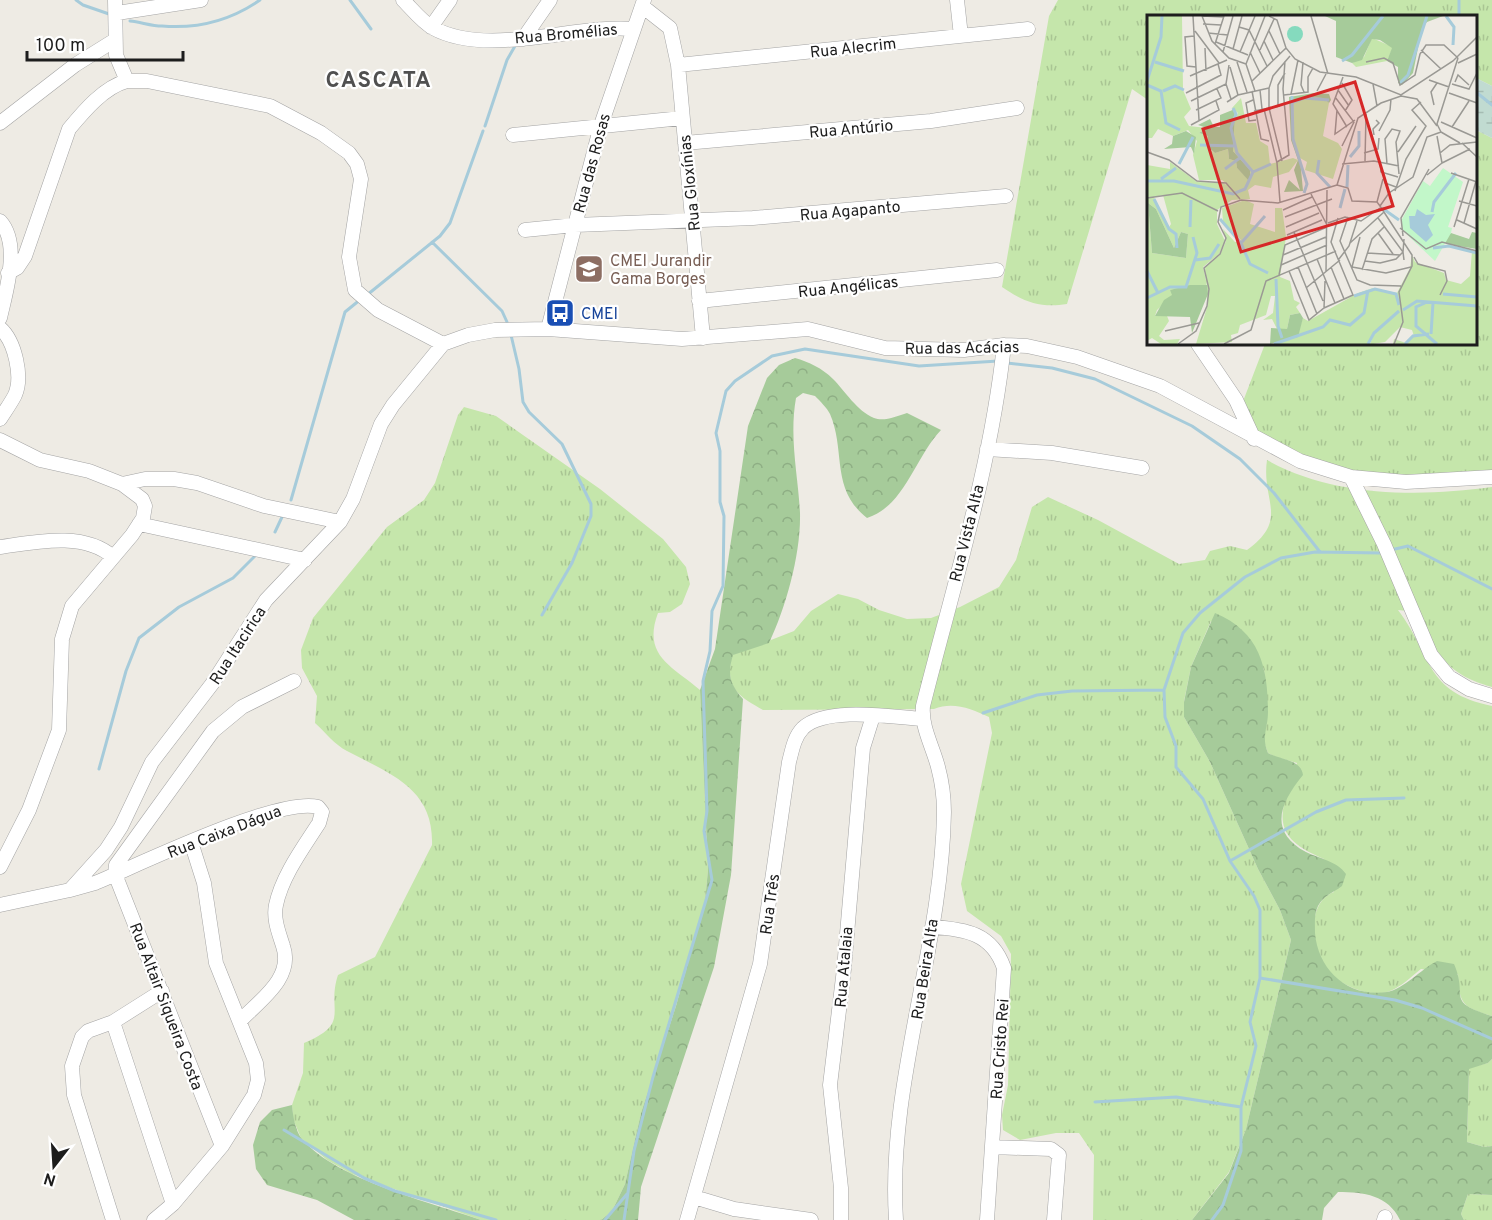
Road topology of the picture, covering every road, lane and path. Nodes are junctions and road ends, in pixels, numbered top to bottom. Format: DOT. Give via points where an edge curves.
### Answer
graph roads {
  1 [pos="201,0"];
  2 [pos="403,0"];
  3 [pos="450,0"];
  4 [pos="550,0"];
  5 [pos="957,0"];
  6 [pos="643,3"];
  7 [pos="116,6"];
  8 [pos="431,27"];
  9 [pos="633,29"];
  10 [pos="1028,29"];
  11 [pos="961,36"];
  12 [pos="523,39"];
  13 [pos="115,40"];
  14 [pos="678,65"];
  15 [pos="127,81"];
  16 [pos="1017,108"];
  17 [pos="682,118"];
  18 [pos="0,123"];
  19 [pos="601,125"];
  20 [pos="513,135"];
  21 [pos="685,143"];
  22 [pos="1006,196"];
  23 [pos="694,220"];
  24 [pos="0,221"];
  25 [pos="575,225"];
  26 [pos="525,230"];
  27 [pos="997,270"];
  28 [pos="8,273"];
  29 [pos="699,301"];
  30 [pos="0,318"];
  31 [pos="0,328"];
  32 [pos="548,329"];
  33 [pos="703,338"];
  34 [pos="443,344"];
  35 [pos="1004,345"];
  36 [pos="1199,345"];
  37 [pos="0,419"];
  38 [pos="1254,439"];
  39 [pos="0,440"];
  40 [pos="987,449"];
  41 [pos="1142,468"];
  42 [pos="1351,477"];
  43 [pos="1492,477"];
  44 [pos="122,484"];
  45 [pos="340,522"];
  46 [pos="139,524"];
  47 [pos="0,546"];
  48 [pos="113,557"];
  49 [pos="305,560"];
  50 [pos="294,681"];
  51 [pos="1492,696"];
  52 [pos="873,716"];
  53 [pos="922,720"];
  54 [pos="191,842"];
  55 [pos="0,867"];
  56 [pos="116,870"];
  57 [pos="70,890"];
  58 [pos="0,906"];
  59 [pos="932,927"];
  60 [pos="162,991"];
  61 [pos="240,1021"];
  62 [pos="113,1022"];
  63 [pos="222,1146"];
  64 [pos="992,1147"];
  65 [pos="694,1197"];
  66 [pos="173,1204"];
  67 [pos="753,1215"];
  68 [pos="113,1220"];
  69 [pos="154,1220"];
  70 [pos="687,1220"];
  71 [pos="811,1220"];
  72 [pos="841,1220"];
  73 [pos="896,1220"];
  74 [pos="987,1220"];
  75 [pos="1054,1220"];
  1 -- 7 [label="street"];
  2 -- 8 [label="street, Rua Bromélias"];
  3 -- 8 [label="street"];
  4 -- 12 [label="street"];
  5 -- 11 [label="street"];
  6 -- 9 [label="street, Rua das Rosas"];
  6 -- 14 [label="street, Rua Gloxínias" via="670,28"];
  7 -- 13 [label="street"];
  8 -- 12 [label="street, Rua Bromélias" via="455,36"];
  9 -- 12 [label="street, Rua Bromélias" via="614,27"];
  9 -- 19 [label="street, Rua das Rosas"];
  10 -- 11 [label="street, Rua Alecrim"];
  11 -- 14 [label="street, Rua Alecrim"];
  13 -- 15 [label="street" via="119,66"];
  13 -- 18 [label="street" via="66,71"];
  14 -- 17 [label="street, Rua Gloxínias"];
  15 -- 28 [label="street" via="83,111 69,129 25,256"];
  15 -- 34 [label="street" via="147,81 270,106 349,153 361,179 349,257 355,290 378,310"];
  16 -- 21 [label="street, Rua Antúrio" via="931,121"];
  17 -- 19 [label="street"];
  17 -- 21 [label="street, Rua Gloxínias"];
  19 -- 20 [label="street"];
  19 -- 25 [label="street, Rua das Rosas"];
  21 -- 23 [label="street, Rua Gloxínias"];
  22 -- 23 [label="street, Rua Agapanto"];
  23 -- 25 [label="street, Rua Agapanto"];
  23 -- 29 [label="street, Rua Gloxínias"];
  24 -- 28 [label="street" via="8,236"];
  25 -- 26 [label="street, Rua Agapanto"];
  25 -- 32 [label="street, Rua das Rosas"];
  27 -- 29 [label="street, Rua Angélicas"];
  28 -- 30 [label="street"];
  29 -- 33 [label="street, Rua Gloxínias"];
  31 -- 37 [label="street" via="9,338 18,376 15,395"];
  32 -- 33 [label="street, Rua das Acácias"];
  32 -- 34 [label="street, Rua das Acácias" via="495,330"];
  33 -- 35 [label="street, Rua das Acácias" via="808,329 885,348 964,350"];
  34 -- 45 [label="street, Rua Itacirica" via="381,424 353,499"];
  35 -- 38 [label="street, Rua das Acácias" via="1054,350 1160,386"];
  35 -- 40 [label="street, Rua Vista Alta"];
  36 -- 38 [label="street" via="1236,400"];
  38 -- 42 [label="street, Rua das Acácias" via="1300,461"];
  39 -- 44 [label="street" via="32,457"];
  40 -- 41 [label="street" via="1052,453"];
  40 -- 53 [label="street, Rua Vista Alta"];
  42 -- 43 [label="street, Rua das Acácias" via="1406,482"];
  42 -- 51 [label="street" via="1431,655 1449,677"];
  44 -- 45 [label="street" via="145,479 197,483 264,506"];
  44 -- 46 [label="street" via="142,499 145,511"];
  45 -- 49 [label="street, Rua Itacirica"];
  46 -- 48 [label="street"];
  46 -- 49 [label="street"];
  47 -- 48 [label="street" via="72,542 102,548"];
  48 -- 55 [label="street" via="72,606 66,619 59,730 29,810"];
  49 -- 57 [label="street, Rua Itacirica" via="266,600 212,684 152,762 106,850"];
  50 -- 56 [label="street" via="242,707 213,731"];
  52 -- 53 [label="street, Rua Três"];
  52 -- 65 [label="street, Rua Três" via="837,716 814,721 805,726 794,745 760,964"];
  52 -- 72 [label="street, Rua Atalaia" via="861,758 844,969 831,1068"];
  53 -- 59 [label="street, Rua Beira Alta" via="939,768 944,804"];
  54 -- 56 [label="street, Rua Caixa Dágua"];
  54 -- 61 [label="street" via="204,883 216,963"];
  54 -- 61 [label="street, Rua Caixa Dágua" via="284,807 312,805 322,812 281,887 275,907 286,967 276,984"];
  56 -- 57 [label="street, Rua Caixa Dágua"];
  56 -- 60 [label="street, Rua Altair Siqueira Costa"];
  57 -- 58 [label="street"];
  59 -- 64 [label="street, Rua Cristo Rei" via="962,929 980,937 999,952 1004,968"];
  59 -- 73 [label="street, Rua Beira Alta" via="896,1139"];
  60 -- 62 [label="street"];
  60 -- 63 [label="street, Rua Altair Siqueira Costa"];
  61 -- 63 [label="street" via="256,1063 258,1080 255,1095"];
  62 -- 66 [label="street"];
  62 -- 68 [label="street" via="88,1031 72,1066 74,1095"];
  63 -- 66 [label="street"];
  64 -- 74 [label="street, Rua Cristo Rei"];
  64 -- 75 [label="street" via="1051,1149 1061,1159"];
  65 -- 67 [label="street"];
  65 -- 70 [label="street, Rua Três"];
  66 -- 69 [label="street"];
  67 -- 71 [label="street"];
}
